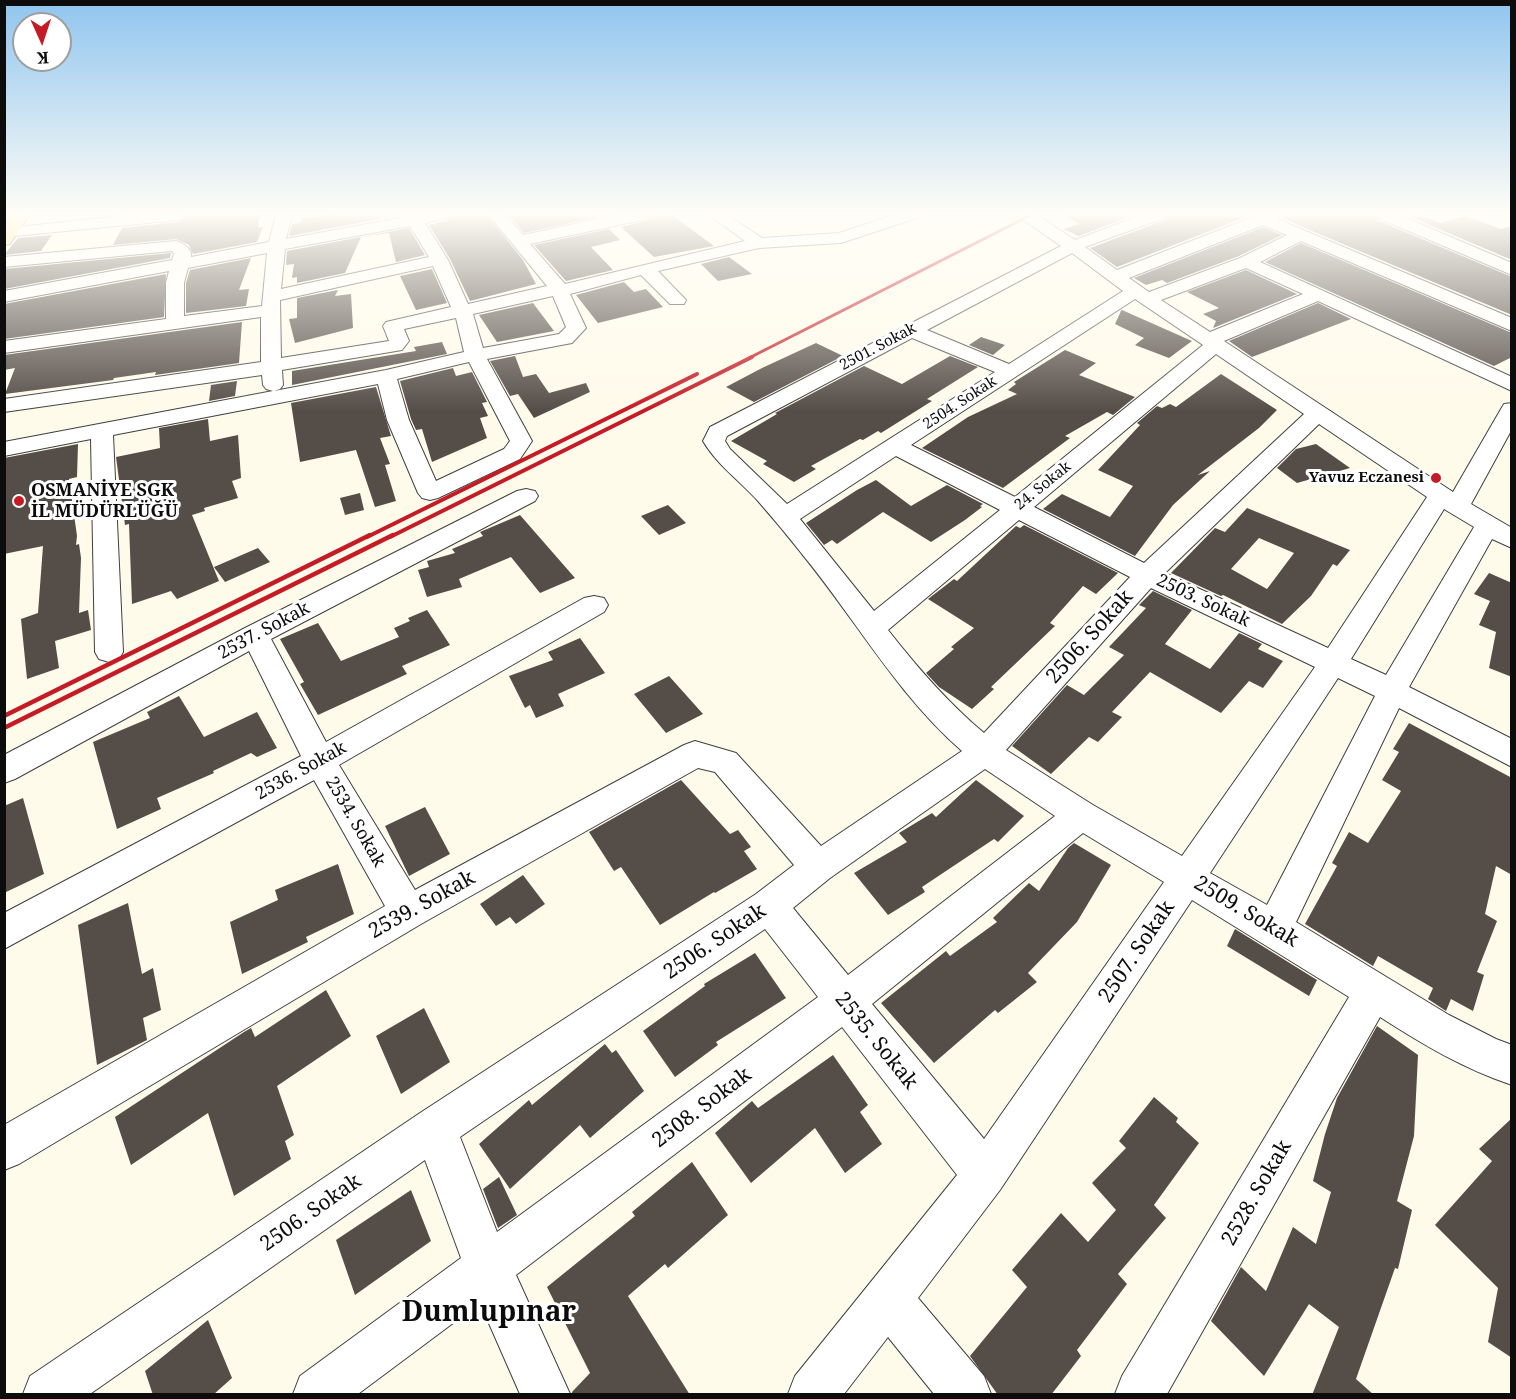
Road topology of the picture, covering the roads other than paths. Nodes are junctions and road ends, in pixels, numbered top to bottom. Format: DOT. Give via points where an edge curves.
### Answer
graph roads {
  1 [pos="92,280"];
  2 [pos="273,280"];
  3 [pos="362,280"];
  4 [pos="449,280"];
  5 [pos="552,280"];
  6 [pos="599,280"];
  7 [pos="657,280"];
  8 [pos="1006,280"];
  9 [pos="1121,280"];
  10 [pos="1188,280"];
  11 [pos="1287,280"];
  12 [pos="1407,280"];
  13 [pos="175,283"];
  14 [pos="560,290"];
  15 [pos="1318,294"];
  16 [pos="1142,295"];
  17 [pos="4,297"];
  18 [pos="677,300"];
  19 [pos="4,304"];
  20 [pos="271,304"];
  21 [pos="463,311"];
  22 [pos="175,324"];
  23 [pos="1512,325"];
  24 [pos="910,330"];
  25 [pos="1213,342"];
  26 [pos="4,347"];
  27 [pos="475,355"];
  28 [pos="272,367"];
  29 [pos="1009,371"];
  30 [pos="386,376"];
  31 [pos="1512,385"];
  32 [pos="274,397"];
  33 [pos="4,406"];
  34 [pos="1512,409"];
  35 [pos="1318,413"];
  36 [pos="102,429"];
  37 [pos="895,446"];
  38 [pos="4,449"];
  39 [pos="526,496"];
  40 [pos="1449,501"];
  41 [pos="1017,508"];
  42 [pos="785,517"];
  43 [pos="1499,533"];
  44 [pos="1147,575"];
  45 [pos="594,605"];
  46 [pos="871,629"];
  47 [pos="255,635"];
  48 [pos="109,652"];
  49 [pos="1334,662"];
  50 [pos="1392,691"];
  51 [pos="985,752"];
  52 [pos="1512,754"];
  53 [pos="320,761"];
  54 [pos="4,770"];
  55 [pos="1081,815"];
  56 [pos="818,867"];
  57 [pos="1188,877"];
  58 [pos="769,906"];
  59 [pos="408,912"];
  60 [pos="1274,928"];
  61 [pos="4,932"];
  62 [pos="1374,991"];
  63 [pos="844,1002"];
  64 [pos="1512,1065"];
  65 [pos="435,1128"];
  66 [pos="4,1149"];
  67 [pos="985,1175"];
  68 [pos="488,1268"];
  69 [pos="888,1300"];
  70 [pos="48,1395"];
  71 [pos="318,1395"];
  72 [pos="545,1395"];
  73 [pos="813,1395"];
  74 [pos="966,1395"];
  75 [pos="1140,1395"];
  1 -- 17 [label="street"];
  2 -- 20 [label="street"];
  3 -- 20 [label="street"];
  4 -- 21 [label="street"];
  5 -- 14 [label="street"];
  6 -- 14 [label="street"];
  7 -- 18 [label="street"];
  8 -- 24 [label="street, 2501. Sokak"];
  9 -- 16 [label="street"];
  10 -- 16 [label="street, 2504. Sokak"];
  11 -- 15 [label="street"];
  12 -- 23 [label="street"];
  13 -- 19 [label="street"];
  13 -- 22 [label="street"];
  14 -- 21 [label="street"];
  14 -- 27 [label="street" via="576,328 565,339"];
  15 -- 25 [label="street, 24. Sokak"];
  15 -- 31 [label="street"];
  16 -- 25 [label="street"];
  16 -- 29 [label="street, 2504. Sokak"];
  20 -- 22 [label="street"];
  20 -- 28 [label="street"];
  21 -- 27 [label="street"];
  21 -- 28 [label="street" via="393,326 399,341 395,346"];
  22 -- 26 [label="street"];
  24 -- 29 [label="street"];
  24 -- 42 [label="street, 2501. Sokak" via="718,432 714,441 721,453"];
  25 -- 35 [label="street"];
  25 -- 41 [label="street, 24. Sokak"];
  27 -- 30 [label="street"];
  27 -- 30 [label="street" via="521,441 512,454 430,493 398,420"];
  28 -- 32 [label="street"];
  28 -- 33 [label="street"];
  29 -- 37 [label="street, 2504. Sokak"];
  30 -- 32 [label="street"];
  32 -- 36 [label="street"];
  34 -- 40 [label="street, 2507. Sokak"];
  35 -- 40 [label="street"];
  35 -- 44 [label="street, 2506. Sokak"];
  36 -- 38 [label="street"];
  36 -- 48 [label="street"];
  37 -- 41 [label="street, 2503. Sokak"];
  37 -- 42 [label="street, 2504. Sokak"];
  39 -- 47 [label="street, 2537. Sokak"];
  40 -- 43 [label="street"];
  40 -- 49 [label="street, 2507. Sokak"];
  41 -- 44 [label="street, 2503. Sokak"];
  41 -- 46 [label="street, 24. Sokak"];
  42 -- 46 [label="street"];
  43 -- 50 [label="street"];
  44 -- 49 [label="street, 2503. Sokak"];
  44 -- 51 [label="street, 2506. Sokak"];
  45 -- 53 [label="street, 2536. Sokak"];
  46 -- 51 [label="street" via="951,723"];
  47 -- 53 [label="street, 2534. Sokak"];
  47 -- 54 [label="street, 2537. Sokak"];
  49 -- 50 [label="street, 2503. Sokak"];
  49 -- 57 [label="street, 2507. Sokak"];
  50 -- 52 [label="street, 2503. Sokak"];
  50 -- 60 [label="street"];
  51 -- 55 [label="street, 2509. Sokak"];
  51 -- 56 [label="street, 2506. Sokak"];
  53 -- 59 [label="street, 2534. Sokak"];
  53 -- 61 [label="street, 2536. Sokak"];
  55 -- 57 [label="street, 2509. Sokak"];
  55 -- 63 [label="street, 2508. Sokak"];
  56 -- 58 [label="street, 2506. Sokak"];
  56 -- 59 [label="street, 2539. Sokak" via="725,762 695,754"];
  57 -- 60 [label="street, 2509. Sokak"];
  57 -- 67 [label="street, 2507. Sokak"];
  58 -- 63 [label="street, 2535. Sokak"];
  58 -- 65 [label="street, 2506. Sokak"];
  59 -- 66 [label="street, 2539. Sokak"];
  60 -- 62 [label="street, 2509. Sokak"];
  62 -- 64 [label="street, 2509. Sokak" via="1444,1034"];
  62 -- 75 [label="street, 2528. Sokak"];
  63 -- 67 [label="street, 2535. Sokak"];
  63 -- 68 [label="street, 2508. Sokak"];
  65 -- 68 [label="street"];
  65 -- 70 [label="street, 2506. Sokak"];
  67 -- 69 [label="street, 2507. Sokak"];
  68 -- 71 [label="street, 2508. Sokak"];
  68 -- 72 [label="street"];
  69 -- 73 [label="street, 2507. Sokak"];
  69 -- 74 [label="street"];
}
